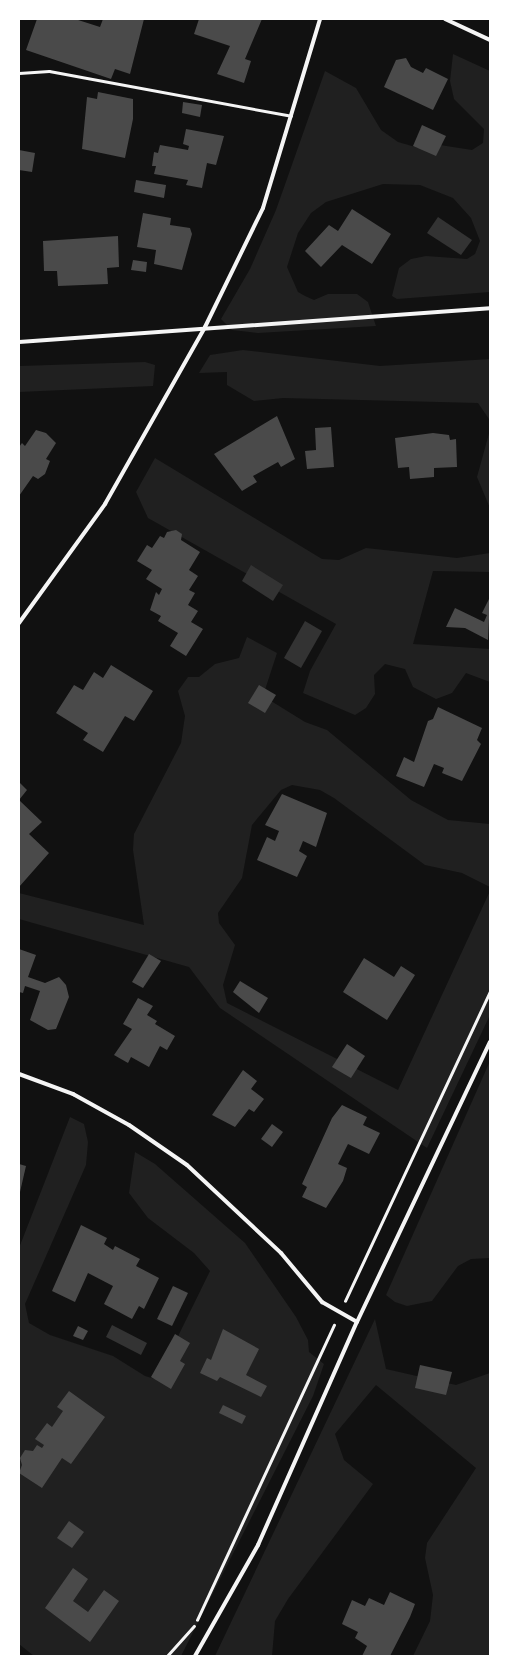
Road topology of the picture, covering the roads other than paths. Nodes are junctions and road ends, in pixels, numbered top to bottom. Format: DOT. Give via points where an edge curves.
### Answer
graph roads {
  1 [pos="320,19"];
  2 [pos="445,19"];
  3 [pos="490,40"];
  4 [pos="19,73"];
  5 [pos="291,116"];
  6 [pos="490,308"];
  7 [pos="205,327"];
  8 [pos="19,342"];
  9 [pos="19,623"];
  10 [pos="490,1042"];
  11 [pos="19,1074"];
  12 [pos="357,1322"];
  13 [pos="195,1656"];
  1 -- 5 [label="street"];
  2 -- 3 [label="street"];
  4 -- 5 [label="lane" via="49,71"];
  5 -- 7 [label="street" via="263,208"];
  6 -- 7 [label="street"];
  7 -- 8 [label="street"];
  7 -- 9 [label="street" via="105,504"];
  10 -- 12 [label="street"];
  11 -- 12 [label="street" via="73,1094 129,1125 187,1165 276,1248 322,1302"];
  12 -- 13 [label="street" via="258,1545"];
}
